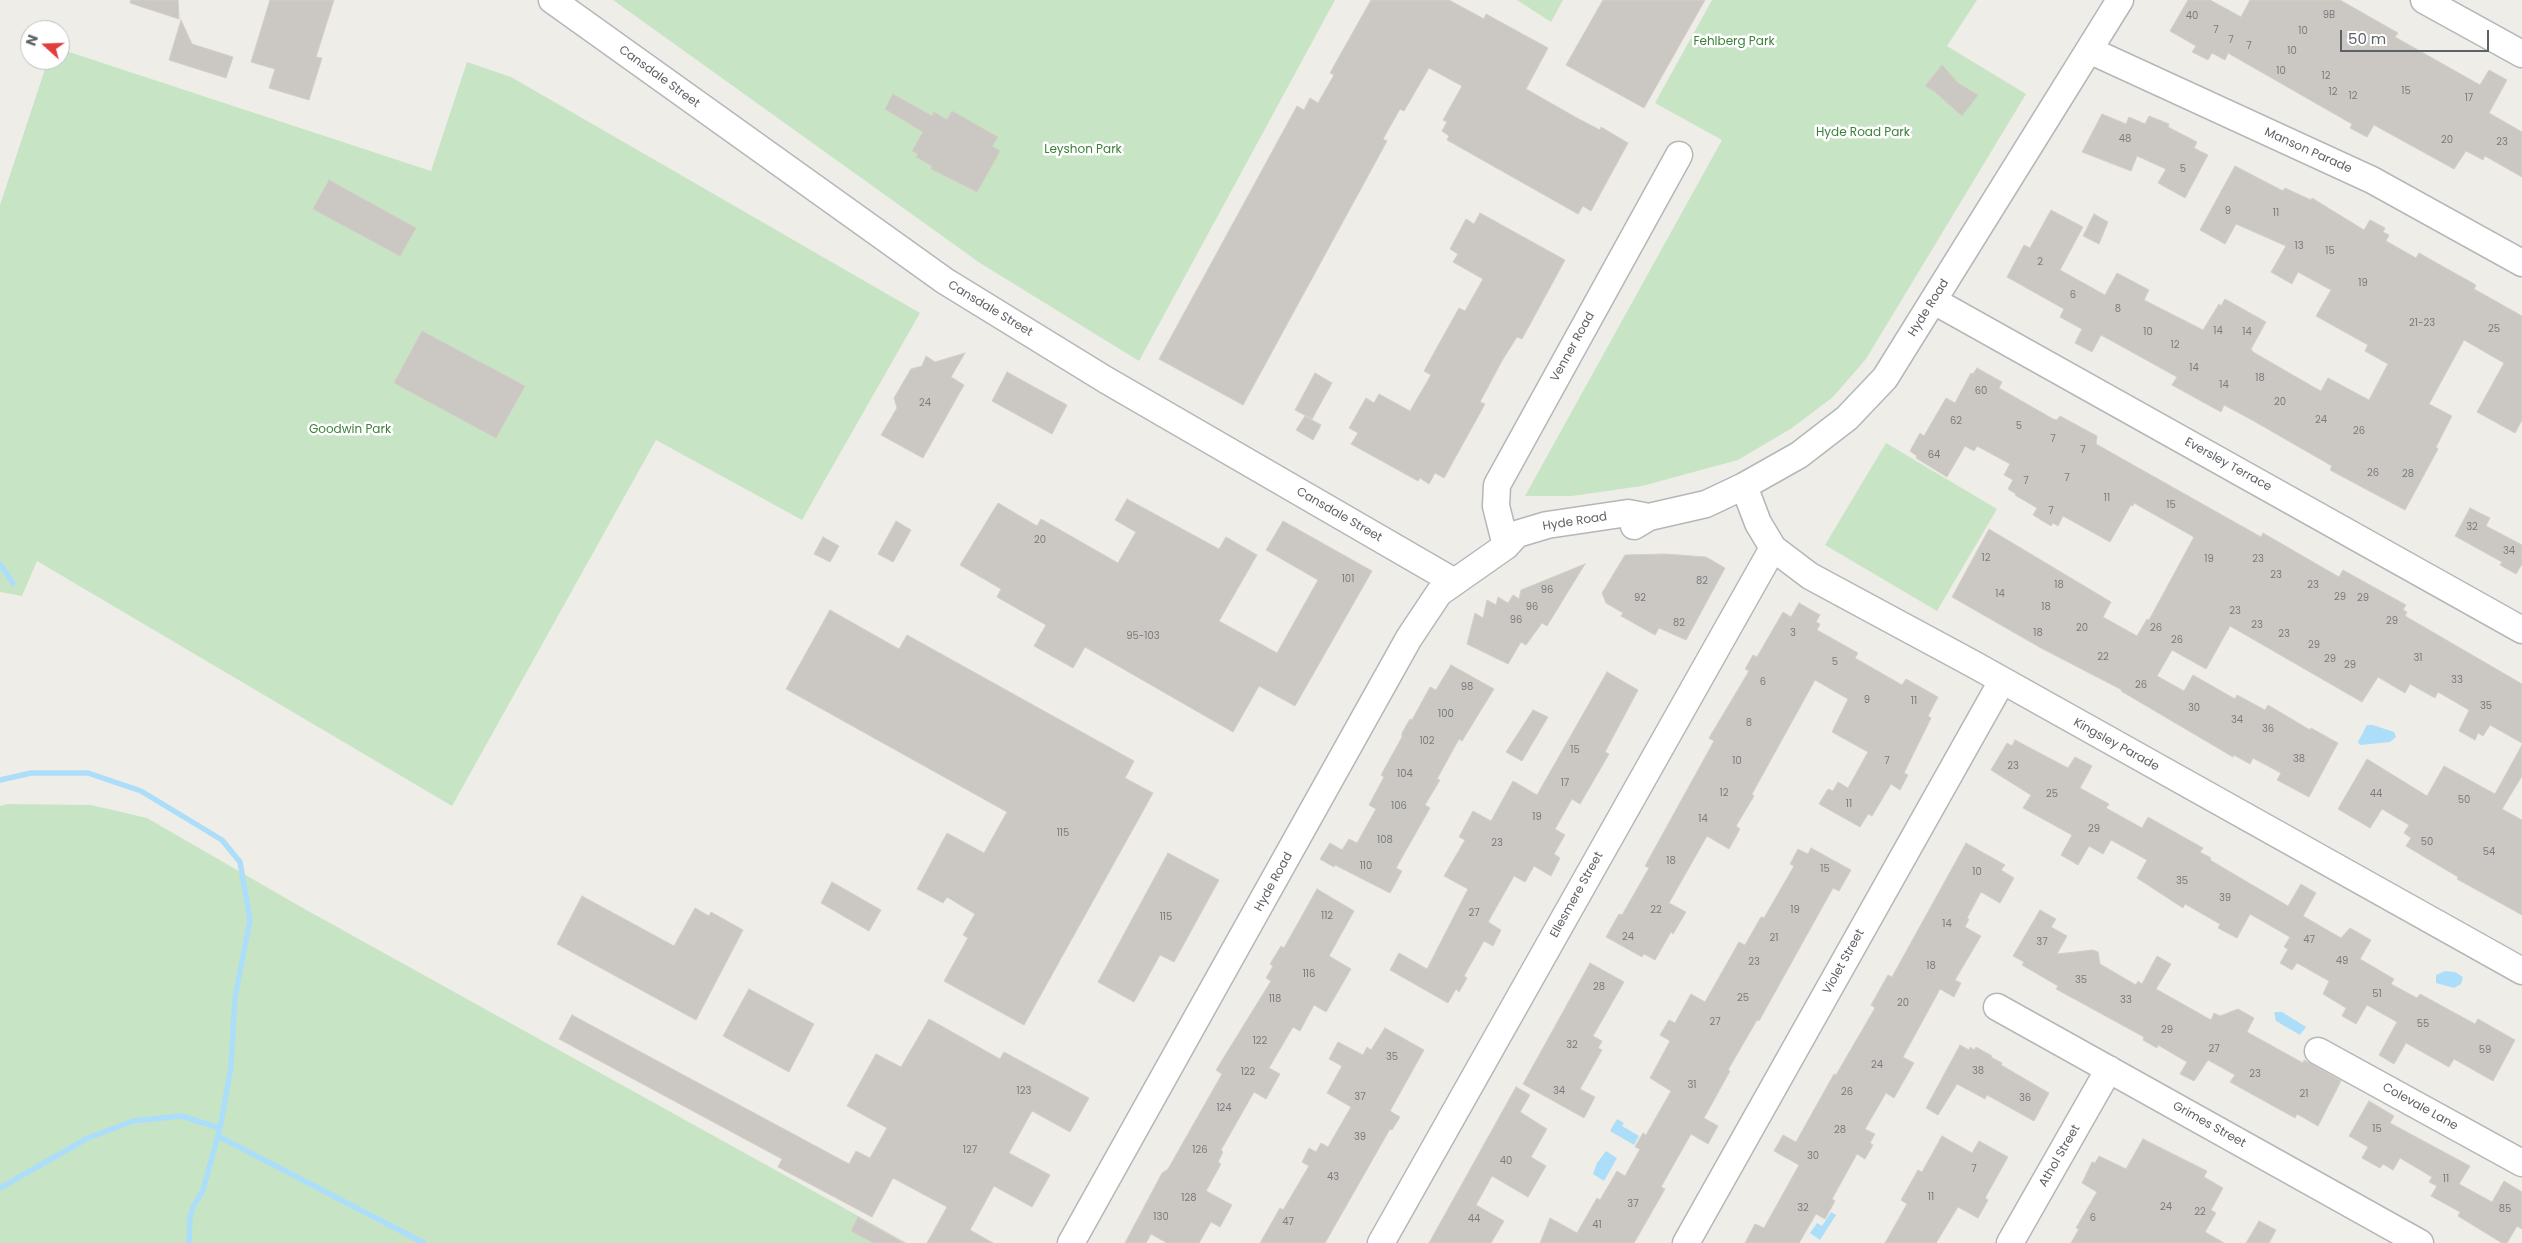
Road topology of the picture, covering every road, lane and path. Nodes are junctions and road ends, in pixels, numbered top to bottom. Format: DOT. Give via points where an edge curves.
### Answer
graph roads {
  1 [pos="552,0"];
  2 [pos="2120,0"];
  3 [pos="2424,0"];
  4 [pos="2089,50"];
  5 [pos="2522,54"];
  6 [pos="1679,155"];
  7 [pos="2522,263"];
  8 [pos="1934,301"];
  9 [pos="1744,486"];
  10 [pos="1506,546"];
  11 [pos="1773,548"];
  12 [pos="1454,581"];
  13 [pos="2522,630"];
  14 [pos="2002,681"];
  15 [pos="2522,971"];
  16 [pos="1997,1008"];
  17 [pos="2318,1051"];
  18 [pos="2109,1069"];
  19 [pos="2522,1163"];
  20 [pos="1071,1243"];
  21 [pos="1381,1243"];
  22 [pos="1686,1243"];
  23 [pos="2010,1243"];
  24 [pos="2420,1243"];
  1 -- 12 [label="street, Cansdale Street" via="945,281 1114,385"];
  2 -- 4 [label="street, Hyde Road"];
  3 -- 5 [label="street"];
  4 -- 7 [label="street, Manson Parade" via="2372,180"];
  4 -- 8 [label="street, Hyde Road"];
  6 -- 10 [label="street, Venner Road" via="1497,485 1496,506"];
  8 -- 9 [label="street, Hyde Road" via="1884,378 1847,418 1799,455"];
  8 -- 13 [label="street, Eversley Terrace"];
  9 -- 10 [label="street, Hyde Road" via="1706,504 1650,517 1628,513 1547,524 1517,534"];
  9 -- 11 [label="street, Kingsley Parade" via="1758,523"];
  10 -- 12 [label="street, Hyde Road"];
  11 -- 14 [label="street, Kingsley Parade" via="1810,576"];
  11 -- 21 [label="street, Ellesmere Street"];
  12 -- 20 [label="street, Hyde Road" via="1439,593 1409,638"];
  14 -- 15 [label="street, Kingsley Parade"];
  14 -- 22 [label="street, Violet Street"];
  16 -- 18 [label="street, Grimes Street"];
  17 -- 19 [label="street, Colevale Lane"];
  18 -- 23 [label="street, Athol Street"];
  18 -- 24 [label="street, Grimes Street"];
}
